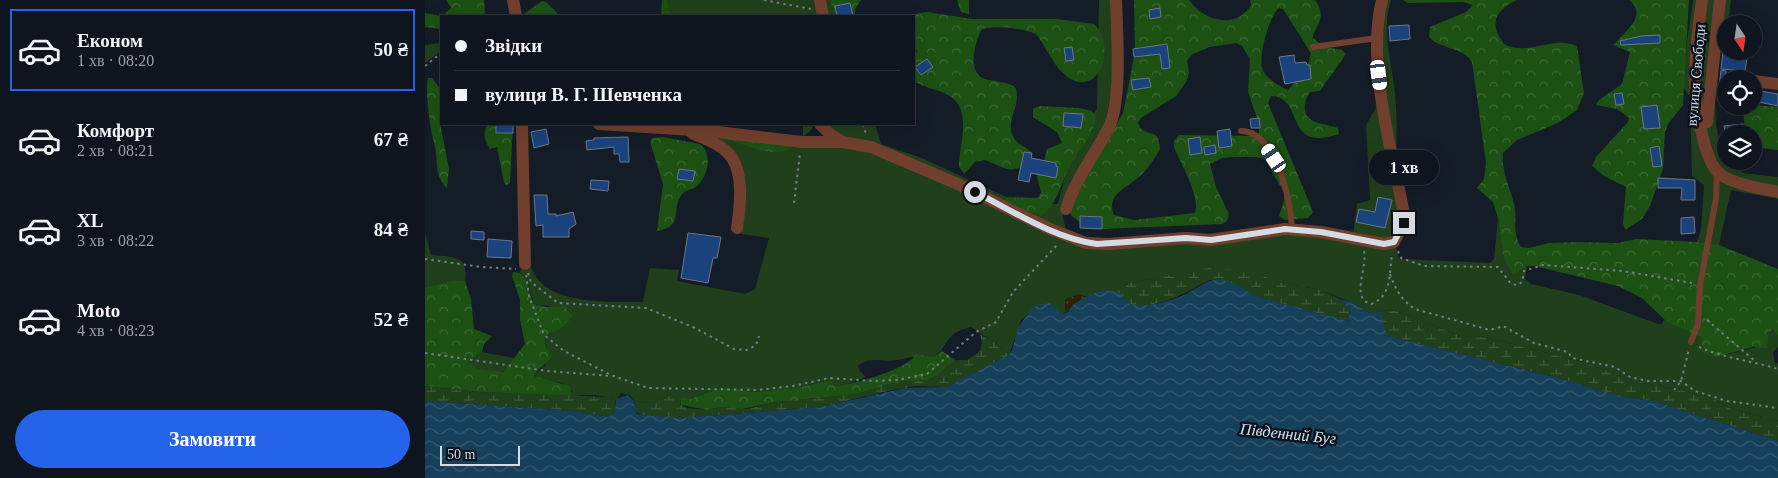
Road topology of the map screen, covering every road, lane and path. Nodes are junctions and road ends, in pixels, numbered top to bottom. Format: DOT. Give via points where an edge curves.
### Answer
graph roads {
  1 [pos="765,0"];
  2 [pos="820,0"];
  3 [pos="1116,0"];
  4 [pos="1382,0"];
  5 [pos="1702,0"];
  6 [pos="1720,0"];
  7 [pos="821,15"];
  8 [pos="823,15"];
  9 [pos="1377,38"];
  10 [pos="1313,47"];
  11 [pos="440,54"];
  12 [pos="425,66"];
  13 [pos="1762,82"];
  14 [pos="1778,84"];
  15 [pos="523,125"];
  16 [pos="613,125"];
  17 [pos="816,125"];
  18 [pos="821,125"];
  19 [pos="685,130"];
  20 [pos="1241,130"];
  21 [pos="802,142"];
  22 [pos="843,142"];
  23 [pos="1707,152"];
  24 [pos="1717,171"];
  25 [pos="1778,192"];
  26 [pos="793,202"];
  27 [pos="1066,209"];
  28 [pos="737,228"];
  29 [pos="1292,229"];
  30 [pos="1066,236"];
  31 [pos="1359,239"];
  32 [pos="1394,242"];
  33 [pos="425,259"];
  34 [pos="524,267"];
  35 [pos="1390,274"];
  36 [pos="1700,285"];
  37 [pos="1698,312"];
  38 [pos="759,336"];
  39 [pos="1691,342"];
  40 [pos="425,352"];
  41 [pos="1755,361"];
  42 [pos="1778,369"];
  43 [pos="616,377"];
  44 [pos="1681,381"];
  45 [pos="1674,390"];
  46 [pos="1778,408"];
  1 -- 7 [label="path" via="804,7"];
  2 -- 8 [label="street"];
  3 -- 27 [label="street" via="1116,90 1110,125 1075,184"];
  4 -- 9 [label="street"];
  5 -- 23 [label="street, вулиця Свободи" via="1695,79"];
  6 -- 23 [label="street, вулиця Свободи" via="1707,107"];
  9 -- 10 [label="lane"];
  9 -- 32 [label="street" via="1380,86 1404,214 1404,223"];
  11 -- 12 [label="path"];
  13 -- 14 [label="street"];
  15 -- 34 [label="street"];
  16 -- 19 [label="street"];
  17 -- 21 [label="street"];
  18 -- 22 [label="street"];
  19 -- 21 [label="street"];
  19 -- 28 [label="street" via="715,143 732,158 739,184"];
  20 -- 29 [label="lane" via="1256,134 1274,158 1289,203"];
  21 -- 22 [label="street"];
  21 -- 26 [label="path"];
  22 -- 30 [label="street" via="871,147 913,164"];
  23 -- 24 [label="street, вулиця Свободи"];
  24 -- 25 [label="street" via="1722,176 1753,187"];
  24 -- 36 [label="lane" via="1716,199"];
  29 -- 30 [label="street" via="1211,240 1186,238 1109,244 1087,243"];
  29 -- 31 [label="street"];
  30 -- 43 [label="path" via="1013,292 996,322 976,332 927,374 873,381 829,378 793,386 719,391 648,388"];
  31 -- 32 [label="street" via="1384,244"];
  31 -- 35 [label="path" via="1365,260 1361,288 1364,301 1378,302 1389,284"];
  32 -- 35 [label="path"];
  32 -- 36 [label="path" via="1401,258 1408,262 1424,266 1498,267 1511,284 1518,285 1524,271 1543,265 1623,270"];
  33 -- 34 [label="path" via="481,268"];
  34 -- 38 [label="path" via="531,282 557,303 646,308 734,349 747,350 755,346"];
  34 -- 43 [label="path" via="529,296 544,335 564,351"];
  35 -- 44 [label="path" via="1397,293 1415,309 1490,330 1503,326 1534,343 1568,352 1572,358 1615,367 1630,378"];
  36 -- 37 [label="lane"];
  37 -- 39 [label="lane" via="1698,324"];
  37 -- 41 [label="path"];
  39 -- 41 [label="path" via="1727,357"];
  39 -- 44 [label="path"];
  40 -- 43 [label="path" via="547,371"];
  41 -- 42 [label="path"];
  44 -- 45 [label="path"];
  44 -- 46 [label="path" via="1695,391 1727,401"];
}
